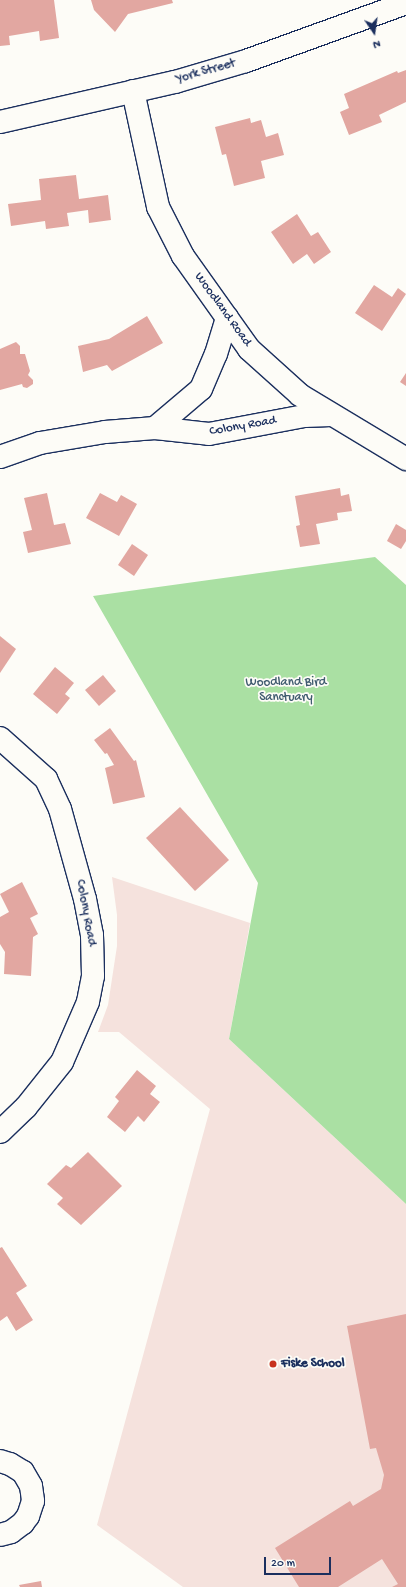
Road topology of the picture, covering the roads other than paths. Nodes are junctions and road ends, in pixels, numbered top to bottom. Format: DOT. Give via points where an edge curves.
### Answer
graph roads {
  1 [pos="406,3"];
  2 [pos="133,91"];
  3 [pos="0,122"];
  4 [pos="227,318"];
  5 [pos="331,415"];
  6 [pos="155,428"];
  7 [pos="0,457"];
  8 [pos="406,459"];
  9 [pos="0,738"];
  10 [pos="0,1132"];
  11 [pos="0,1461"];
  12 [pos="0,1535"];
  1 -- 2 [label="street, York Street" via="246,61 175,82"];
  2 -- 3 [label="street, York Street"];
  2 -- 4 [label="street, Woodland Road" via="158,207 183,256"];
  4 -- 5 [label="street, Woodland Road" via="248,348 300,395"];
  4 -- 6 [label="street" via="216,354 201,389"];
  5 -- 6 [label="street, Colony Road" via="304,416 209,434"];
  5 -- 8 [label="street, Woodland Road"];
  6 -- 7 [label="street, Colony Road" via="105,432 40,443"];
  9 -- 10 [label="street, Colony Road" via="46,779 60,809 85,899 92,936 93,976 88,1002 62,1062 26,1107"];
  11 -- 12 [label="street" via="23,1472 31,1486 33,1501 24,1523 11,1532"];
}
